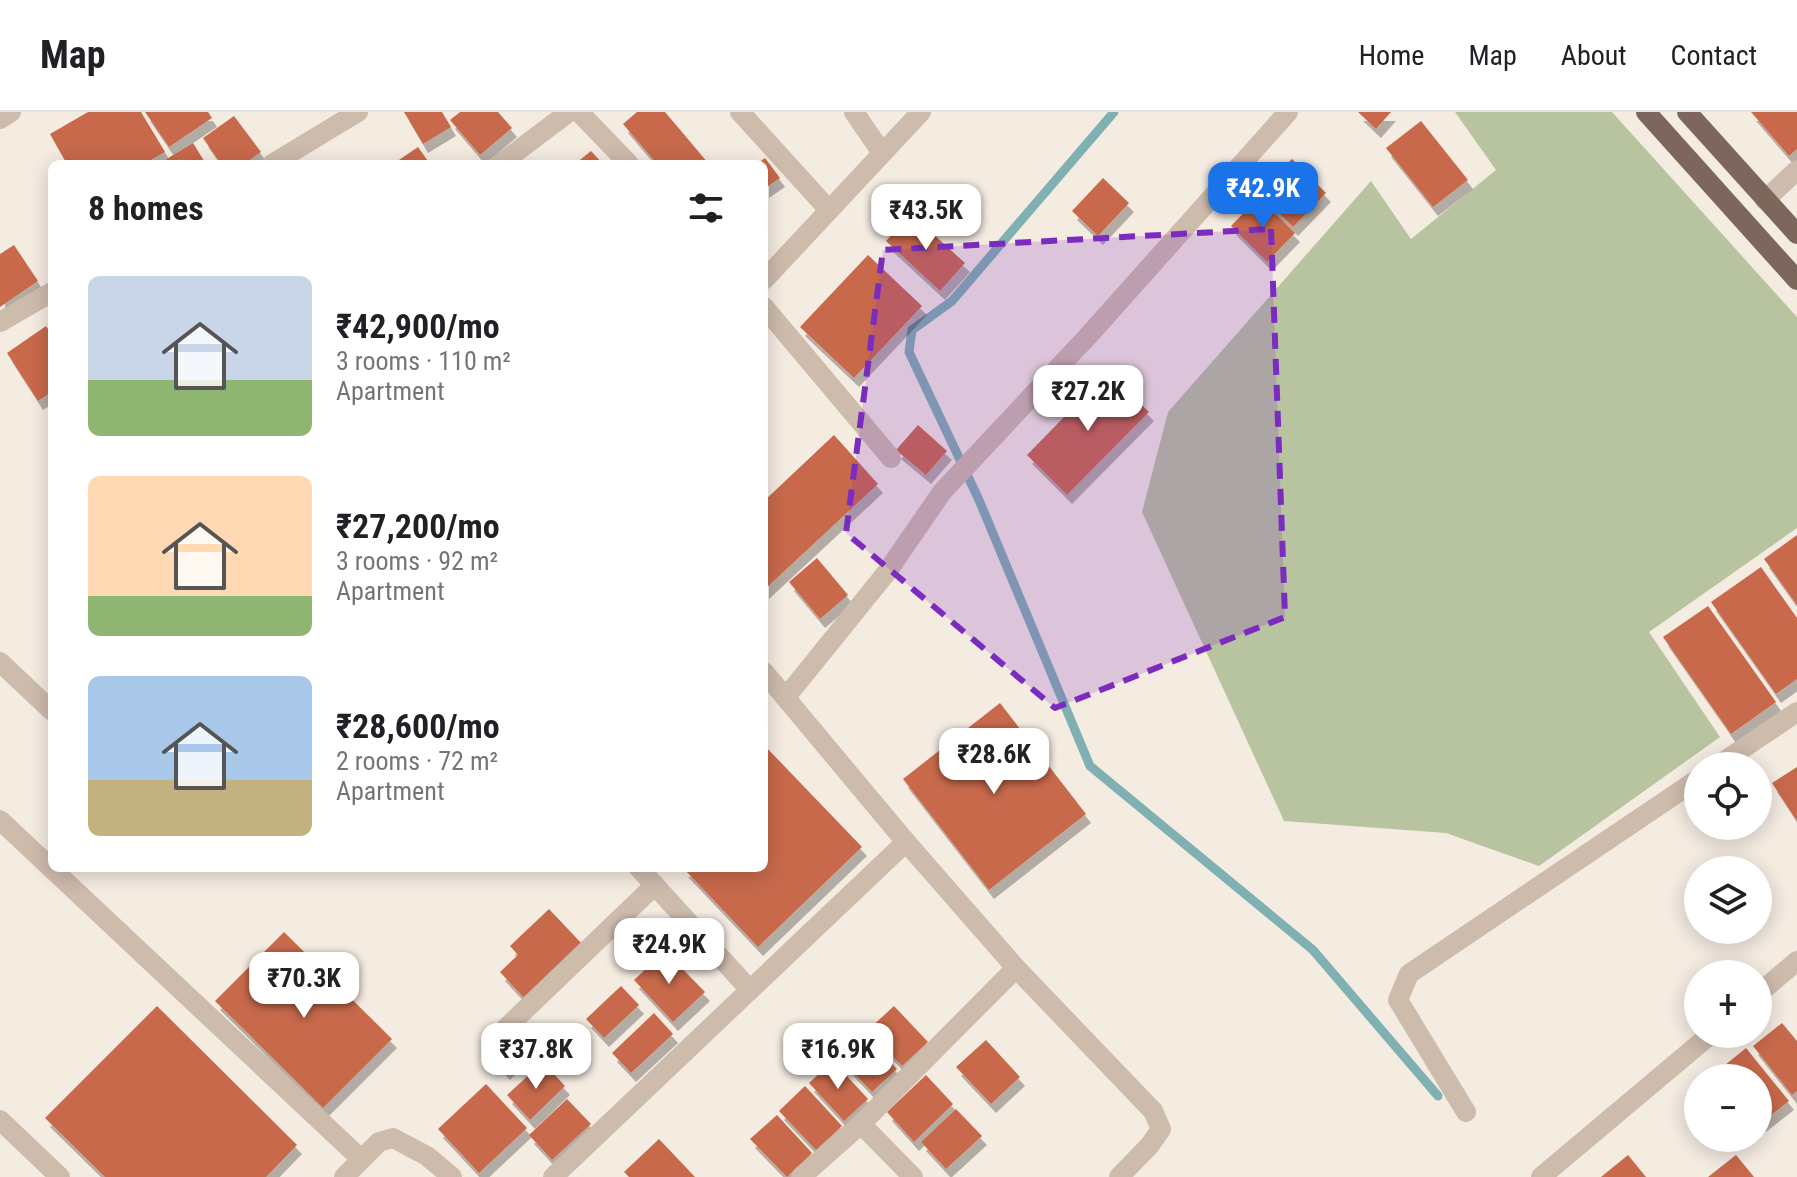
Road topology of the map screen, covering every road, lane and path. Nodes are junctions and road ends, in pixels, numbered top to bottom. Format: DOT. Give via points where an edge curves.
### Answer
graph roads {
  1 [pos="11,112"];
  2 [pos="358,112"];
  3 [pos="569,112"];
  4 [pos="579,112"];
  5 [pos="740,112"];
  6 [pos="854,112"];
  7 [pos="921,112"];
  8 [pos="1288,112"];
  9 [pos="1646,112"];
  10 [pos="1687,112"];
  11 [pos="0,119"];
  12 [pos="882,153"];
  13 [pos="279,160"];
  14 [pos="505,160"];
  15 [pos="625,160"];
  16 [pos="1797,170"];
  17 [pos="1765,200"];
  18 [pos="829,210"];
  19 [pos="1797,234"];
  20 [pos="768,276"];
  21 [pos="1797,280"];
  22 [pos="48,294"];
  23 [pos="768,312"];
  24 [pos="0,322"];
  25 [pos="891,458"];
  26 [pos="0,662"];
  27 [pos="768,677"];
  28 [pos="786,697"];
  29 [pos="48,707"];
  30 [pos="1797,712"];
  31 [pos="1738,752"];
  32 [pos="1684,788"];
  33 [pos="0,820"];
  34 [pos="906,842"];
  35 [pos="48,865"];
  36 [pos="55,872"];
  37 [pos="643,872"];
  38 [pos="655,885"];
  39 [pos="1797,961"];
  40 [pos="1016,968"];
  41 [pos="1772,982"];
  42 [pos="750,990"];
  43 [pos="505,1029"];
  44 [pos="1694,1048"];
  45 [pos="1466,1112"];
  46 [pos="0,1120"];
  47 [pos="861,1124"];
  48 [pos="361,1159"];
  49 [pos="60,1177"];
  50 [pos="344,1177"];
  51 [pos="452,1177"];
  52 [pos="553,1177"];
  53 [pos="801,1177"];
  54 [pos="913,1177"];
  55 [pos="1119,1177"];
  56 [pos="1541,1177"];
  1 -- 11 [label="street"];
  2 -- 13 [label="street"];
  3 -- 14 [label="street"];
  4 -- 15 [label="street"];
  5 -- 18 [label="street"];
  6 -- 12 [label="street"];
  7 -- 12 [label="street"];
  8 -- 28 [label="street" via="942,492 887,572"];
  9 -- 21 [label="main road"];
  10 -- 17 [label="main road"];
  12 -- 18 [label="street"];
  16 -- 17 [label="street"];
  17 -- 19 [label="main road"];
  18 -- 20 [label="street"];
  22 -- 24 [label="street"];
  23 -- 25 [label="street"];
  26 -- 29 [label="street"];
  27 -- 28 [label="street"];
  28 -- 34 [label="street"];
  30 -- 31 [label="street"];
  32 -- 45 [label="street" via="1409,974 1398,1000"];
  33 -- 35 [label="street"];
  34 -- 40 [label="street"];
  34 -- 42 [label="street"];
  36 -- 48 [label="street"];
  37 -- 38 [label="street"];
  38 -- 42 [label="street"];
  38 -- 43 [label="street"];
  39 -- 41 [label="street"];
  40 -- 47 [label="street"];
  40 -- 55 [label="street" via="1153,1111 1161,1129"];
  42 -- 52 [label="street"];
  44 -- 56 [label="street"];
  46 -- 49 [label="street"];
  47 -- 53 [label="street"];
  47 -- 54 [label="street"];
  48 -- 50 [label="street"];
  48 -- 51 [label="street" via="379,1142 393,1138"];
}
